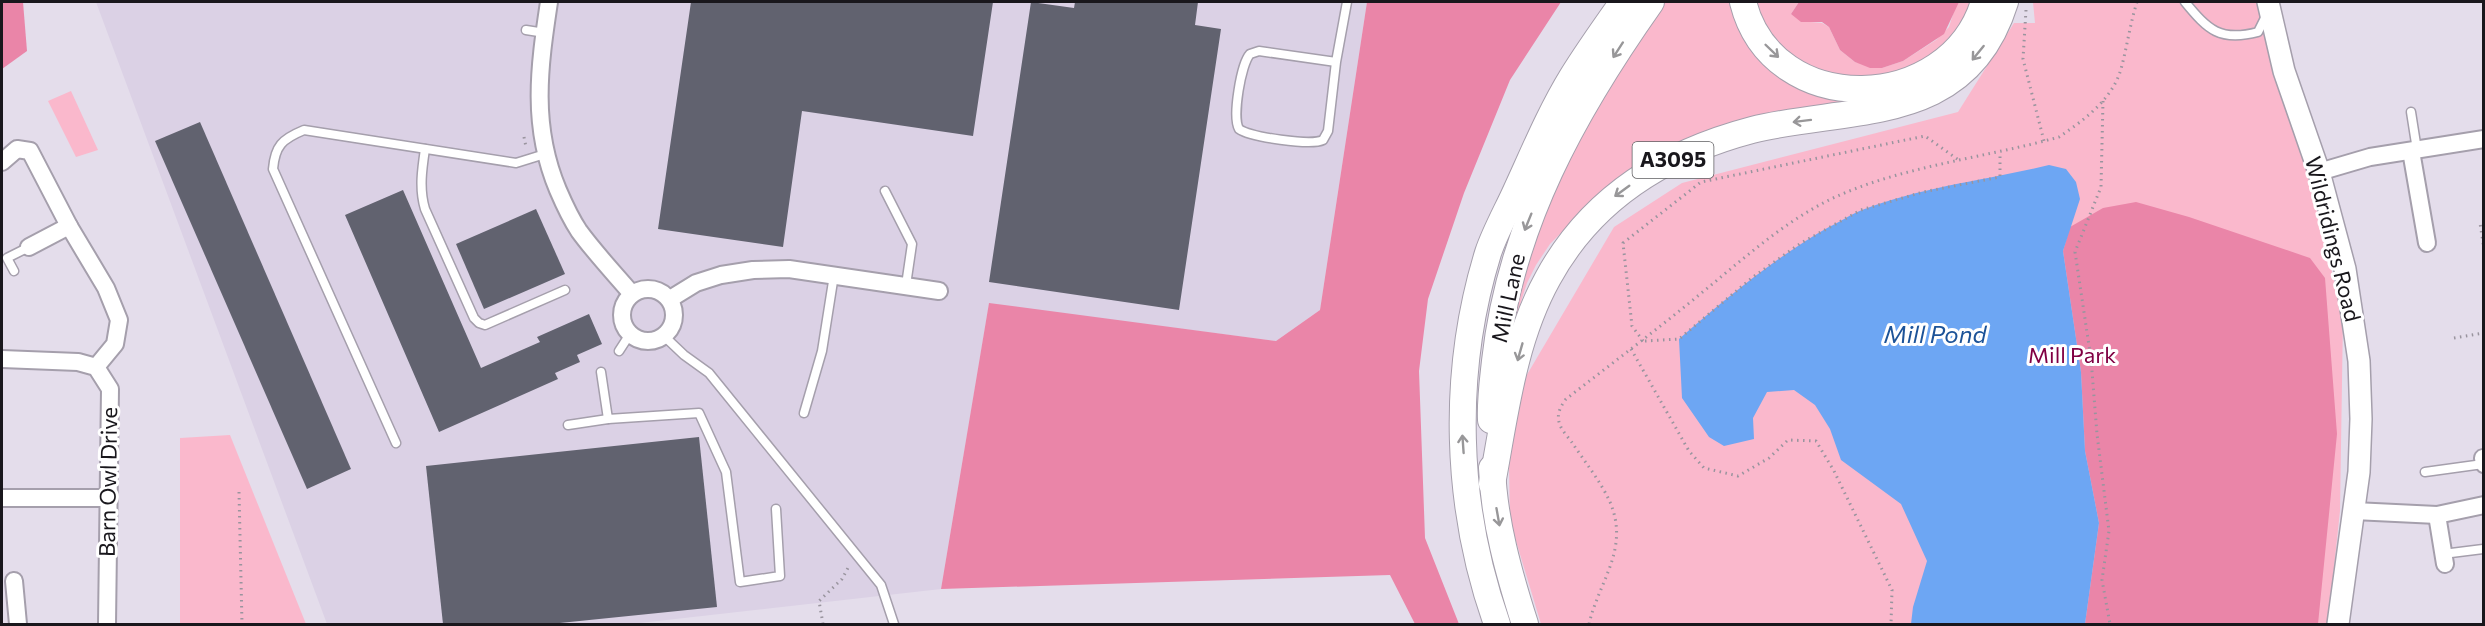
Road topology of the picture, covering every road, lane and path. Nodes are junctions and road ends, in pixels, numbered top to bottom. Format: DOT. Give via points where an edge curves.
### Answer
graph roads {
  1 [pos="549,2"];
  2 [pos="1347,2"];
  3 [pos="1603,2"];
  4 [pos="1623,2"];
  5 [pos="1651,2"];
  6 [pos="1743,2"];
  7 [pos="1984,2"];
  8 [pos="2005,2"];
  9 [pos="2026,2"];
  10 [pos="2137,2"];
  11 [pos="2185,2"];
  12 [pos="2268,6"];
  13 [pos="526,30"];
  14 [pos="544,33"];
  15 [pos="1336,62"];
  16 [pos="2103,101"];
  17 [pos="2411,112"];
  18 [pos="2484,139"];
  19 [pos="2044,141"];
  20 [pos="425,149"];
  21 [pos="2414,151"];
  22 [pos="2000,152"];
  23 [pos="545,154"];
  24 [pos="1960,161"];
  25 [pos="2,162"];
  26 [pos="2319,172"];
  27 [pos="885,192"];
  28 [pos="2484,223"];
  29 [pos="69,226"];
  30 [pos="2427,243"];
  31 [pos="29,247"];
  32 [pos="2484,249"];
  33 [pos="1489,250"];
  34 [pos="14,271"];
  35 [pos="834,275"];
  36 [pos="906,285"];
  37 [pos="565,290"];
  38 [pos="939,291"];
  39 [pos="632,294"];
  40 [pos="670,300"];
  41 [pos="2484,333"];
  42 [pos="630,334"];
  43 [pos="664,336"];
  44 [pos="2454,338"];
  45 [pos="1643,341"];
  46 [pos="1631,349"];
  47 [pos="619,351"];
  48 [pos="2,359"];
  49 [pos="96,367"];
  50 [pos="601,372"];
  51 [pos="804,413"];
  52 [pos="608,419"];
  53 [pos="568,425"];
  54 [pos="396,443"];
  55 [pos="2483,462"];
  56 [pos="2425,472"];
  57 [pos="1492,484"];
  58 [pos="239,492"];
  59 [pos="2,498"];
  60 [pos="107,498"];
  61 [pos="2484,505"];
  62 [pos="776,509"];
  63 [pos="2354,511"];
  64 [pos="2437,515"];
  65 [pos="2483,549"];
  66 [pos="2444,559"];
  67 [pos="851,562"];
  68 [pos="14,581"];
  69 [pos="18,624"];
  70 [pos="107,624"];
  71 [pos="242,624"];
  72 [pos="823,624"];
  73 [pos="894,624"];
  74 [pos="1497,624"];
  75 [pos="1525,624"];
  76 [pos="1588,624"];
  77 [pos="1891,624"];
  78 [pos="2109,624"];
  79 [pos="2338,624"];
  1 -- 14 [label="street"];
  2 -- 15 [label="lane"];
  3 -- 33 [label="main road" via="1554,84 1511,175"];
  4 -- 33 [label="main road, Mill Lane" via="1552,112"];
  5 -- 57 [label="main road, Mill Lane / A3095, one-way" via="1577,116 1515,256 1494,370 1490,410"];
  6 -- 7 [label="main road, one-way" via="1764,44 1789,66 1826,86 1856,90 1886,88 1927,72 1967,37"];
  8 -- 57 [label="main road, A3095, one-way" via="1978,54 1956,77 1928,94 1887,109 1776,125 1730,137 1664,165 1607,202 1549,276 1529,319 1510,386"];
  9 -- 19 [label="path" via="2023,59"];
  10 -- 16 [label="path" via="2120,71"];
  11 -- 12 [label="lane" via="2212,30 2231,37 2258,32"];
  12 -- 26 [label="street, Wildridings Road" via="2284,71"];
  13 -- 14 [label="lane"];
  14 -- 23 [label="street" via="539,106"];
  15 -- 15 [label="lane" via="1328,131 1323,140 1312,143 1239,129 1235,117 1244,63 1250,54 1259,51"];
  16 -- 19 [label="path" via="2085,119"];
  16 -- 78 [label="path" via="2101,187 2075,252 2109,531 2102,580"];
  17 -- 21 [label="lane"];
  18 -- 21 [label="street"];
  19 -- 22 [label="path"];
  20 -- 23 [label="lane" via="516,163"];
  20 -- 37 [label="lane" via="425,209 474,318 485,325"];
  20 -- 54 [label="lane" via="304,130 288,136 275,152 273,169"];
  21 -- 26 [label="street" via="2370,157"];
  21 -- 30 [label="street"];
  22 -- 24 [label="path"];
  22 -- 45 [label="path" via="2000,177 1923,192 1861,210 1801,243 1753,277 1679,339"];
  23 -- 39 [label="street" via="578,229"];
  24 -- 45 [label="path" via="1871,183 1800,216"];
  24 -- 45 [label="path" via="1925,136 1701,182 1623,243 1632,326"];
  25 -- 29 [label="street" via="16,149 30,152"];
  26 -- 63 [label="street, Wildridings Road" via="2345,269 2359,361 2361,419"];
  27 -- 36 [label="lane" via="912,244"];
  28 -- 32 [label="path" via="2480,223"];
  29 -- 31 [label="street"];
  29 -- 49 [label="street" via="106,288 119,320 115,344"];
  31 -- 34 [label="lane" via="7,258"];
  74 -- 33 [label="main road, Mill Lane, one-way" via="1470,512 1462,428 1462,393 1472,324"];
  35 -- 36 [label="street"];
  35 -- 40 [label="street" via="789,269 753,270 696,283"];
  35 -- 51 [label="lane" via="822,351"];
  36 -- 38 [label="street"];
  39 -- 40 [label="street" via="648,288"];
  39 -- 42 [label="street" via="622,313"];
  40 -- 43 [label="street" via="674,319"];
  41 -- 44 [label="path"];
  42 -- 43 [label="street" via="643,341"];
  42 -- 47 [label="lane"];
  43 -- 73 [label="lane" via="709,373 881,585"];
  45 -- 46 [label="path"];
  46 -- 76 [label="path" via="1566,399 1559,410 1560,425 1609,501 1617,524 1612,562"];
  46 -- 77 [label="path" via="1689,451 1704,468 1738,476 1769,458 1788,440 1816,441 1892,590"];
  48 -- 49 [label="street" via="78,362"];
  49 -- 60 [label="street, Barn Owl Drive" via="110,389"];
  50 -- 52 [label="lane"];
  52 -- 53 [label="lane"];
  52 -- 62 [label="lane" via="699,413 726,472 740,582 780,576"];
  55 -- 56 [label="lane"];
  57 -- 75 [label="main road, Mill Lane / A3095, one-way" via="1506,561"];
  58 -- 71 [label="path"];
  59 -- 60 [label="street"];
  60 -- 70 [label="street, Barn Owl Drive"];
  61 -- 64 [label="street"];
  63 -- 64 [label="street"];
  63 -- 79 [label="street, Wildridings Road"];
  64 -- 66 [label="street"];
  65 -- 66 [label="lane"];
  67 -- 72 [label="path" via="842,579 819,601"];
  68 -- 69 [label="street"];
}
